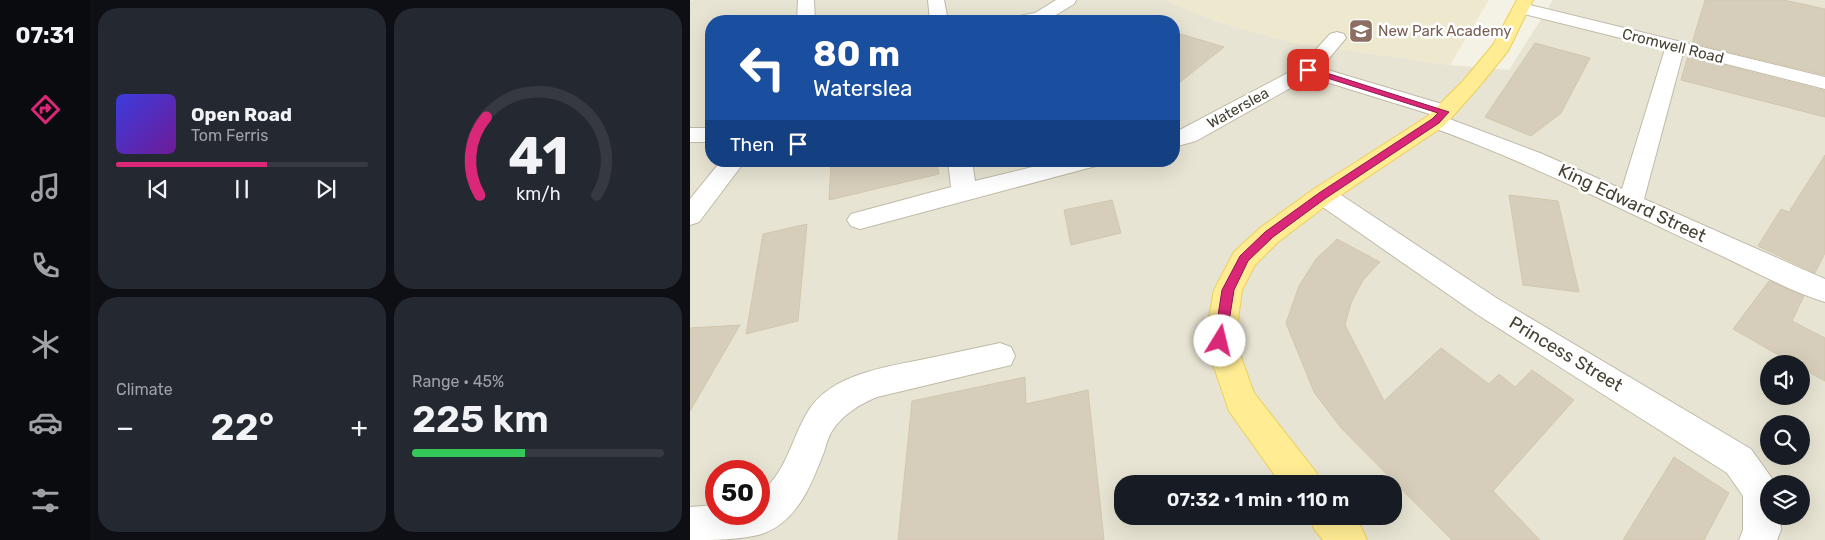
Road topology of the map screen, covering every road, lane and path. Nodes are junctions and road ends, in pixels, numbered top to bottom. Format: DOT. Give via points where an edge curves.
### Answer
graph roads {
  1 [pos="806,0"];
  2 [pos="1068,0"];
  3 [pos="936,2"];
  4 [pos="1524,4"];
  5 [pos="806,15"];
  6 [pos="938,15"];
  7 [pos="1043,15"];
  8 [pos="1336,38"];
  9 [pos="1675,47"];
  10 [pos="1308,70"];
  11 [pos="1825,83"];
  12 [pos="1440,116"];
  13 [pos="705,134"];
  14 [pos="690,135"];
  15 [pos="1180,138"];
  16 [pos="729,167"];
  17 [pos="961,167"];
  18 [pos="1064,167"];
  19 [pos="964,192"];
  20 [pos="1323,195"];
  21 [pos="1631,201"];
  22 [pos="690,216"];
  23 [pos="860,220"];
  24 [pos="1825,291"];
  25 [pos="1000,356"];
  26 [pos="1296,475"];
  27 [pos="1335,525"];
  28 [pos="690,526"];
  29 [pos="1348,540"];
  30 [pos="1758,540"];
  1 -- 5 [label="street"];
  2 -- 7 [label="street"];
  3 -- 6 [label="street"];
  4 -- 9 [label="street, Cromwell Road"];
  4 -- 12 [label="main road" via="1502,47"];
  8 -- 10 [label="street"];
  9 -- 11 [label="street, Cromwell Road"];
  9 -- 21 [label="street"];
  10 -- 12 [label="street"];
  10 -- 15 [label="street, Waterslea"];
  12 -- 20 [label="main road"];
  12 -- 21 [label="street, King Edward Street"];
  13 -- 14 [label="street"];
  16 -- 22 [label="street"];
  17 -- 19 [label="street"];
  18 -- 19 [label="street"];
  19 -- 23 [label="street"];
  20 -- 26 [label="main road" via="1269,235 1244,259 1228,290 1220,341 1241,401"];
  20 -- 30 [label="street, Princess Street" via="1488,307 1739,461 1760,491 1762,530"];
  21 -- 24 [label="street, King Edward Street"];
  25 -- 28 [label="street" via="873,384 851,393 819,422 784,497 760,516"];
  27 -- 29 [label="main road"];
}
